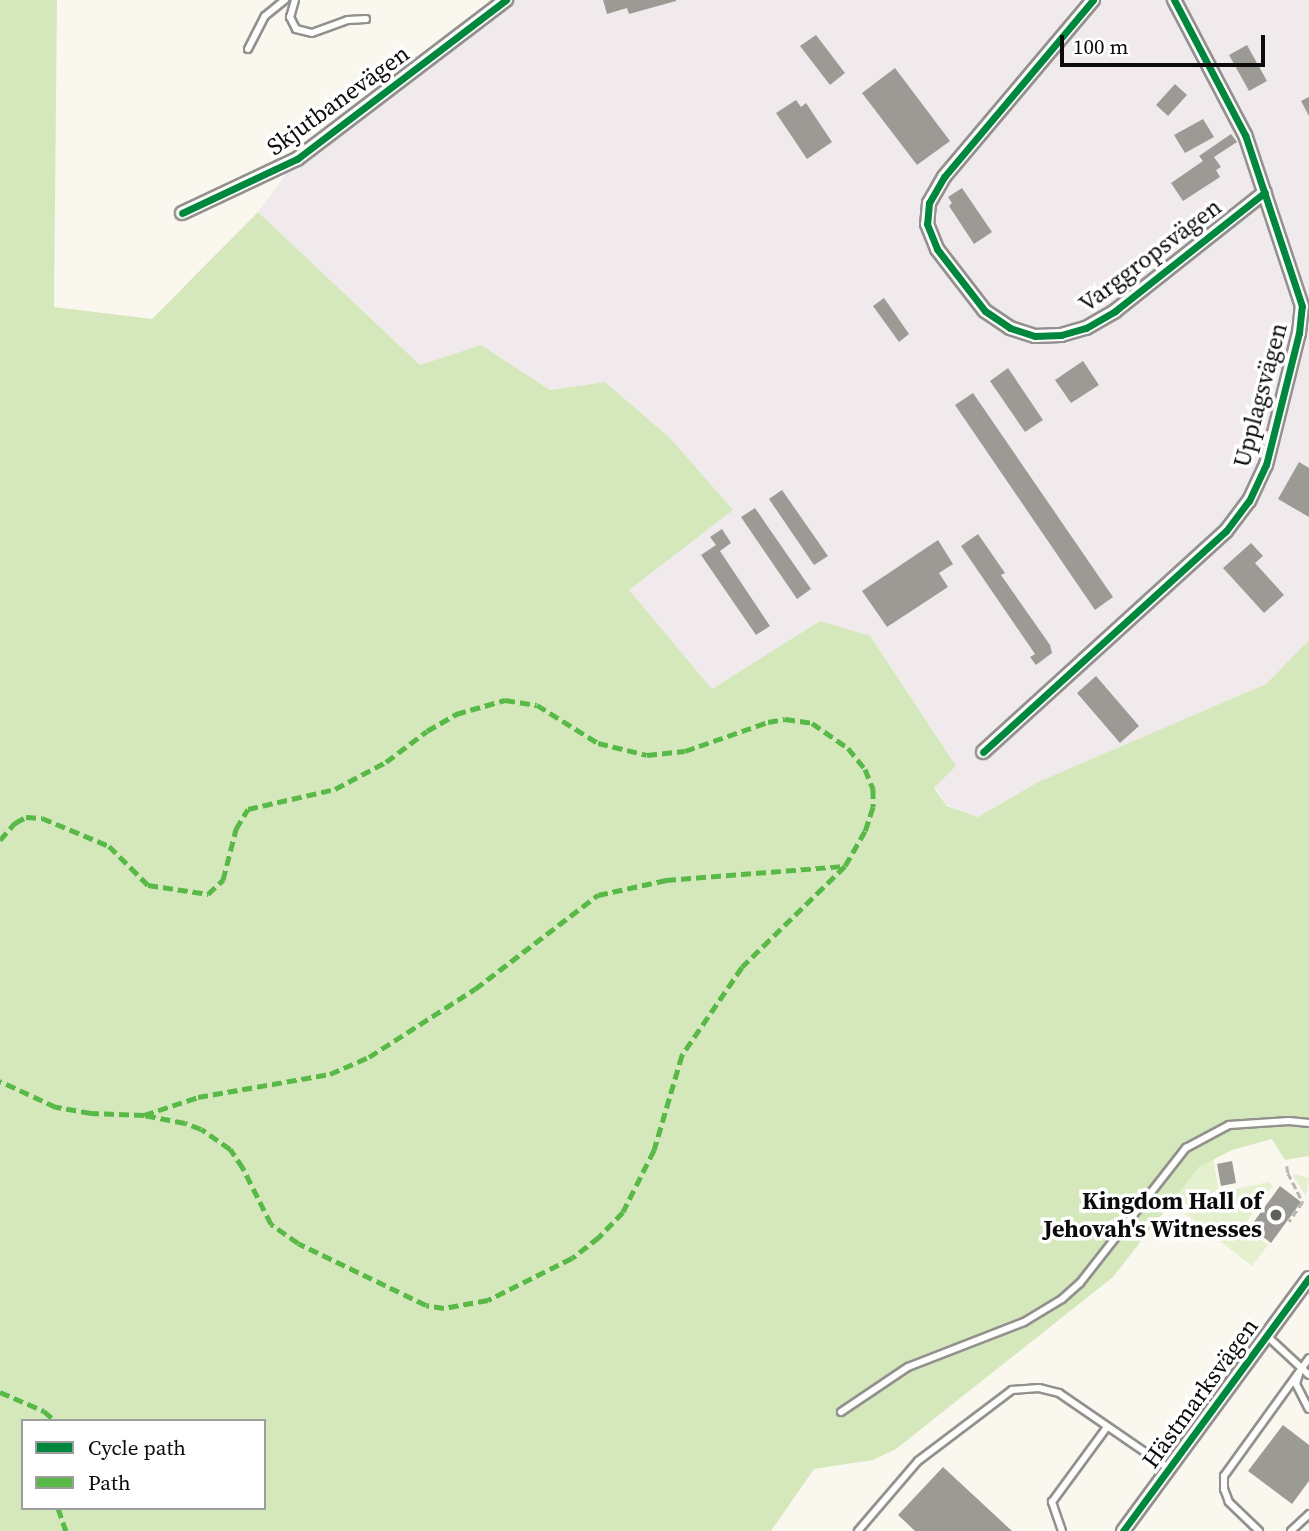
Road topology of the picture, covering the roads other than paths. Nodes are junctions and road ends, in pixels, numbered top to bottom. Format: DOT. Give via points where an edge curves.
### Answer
graph roads {
  1 [pos="285,0"];
  2 [pos="295,0"];
  3 [pos="506,0"];
  4 [pos="1093,0"];
  5 [pos="1174,0"];
  6 [pos="366,19"];
  7 [pos="248,49"];
  8 [pos="1265,192"];
  9 [pos="182,213"];
  10 [pos="983,752"];
  11 [pos="1309,1123"];
  12 [pos="1309,1278"];
  13 [pos="1266,1335"];
  14 [pos="1309,1358"];
  15 [pos="1300,1368"];
  16 [pos="1309,1375"];
  17 [pos="1309,1409"];
  18 [pos="841,1412"];
  19 [pos="1107,1427"];
  20 [pos="1168,1468"];
  21 [pos="1309,1514"];
  22 [pos="858,1531"];
  23 [pos="1062,1531"];
  24 [pos="1123,1531"];
  25 [pos="1259,1531"];
  26 [pos="1291,1531"];
  1 -- 7 [label="lane" via="265,16"];
  2 -- 6 [label="lane" via="290,17 296,29 312,33 348,20"];
  3 -- 9 [label="street, Skjutbanevägen" via="296,159"];
  4 -- 8 [label="street, Varggropsvägen" via="944,177 929,203 927,225 937,249 985,311 1010,328 1035,336 1086,328 1115,311"];
  5 -- 8 [label="street, Upplagsvägen" via="1245,135"];
  8 -- 10 [label="street, Upplagsvägen" via="1302,306 1266,465 1249,500 1226,531"];
  11 -- 18 [label="lane" via="1229,1125 1186,1148 1080,1283 1062,1299 1024,1322 908,1367"];
  12 -- 13 [label="street, Hästmarksvägen"];
  13 -- 15 [label="lane"];
  13 -- 20 [label="street, Hästmarksvägen"];
  14 -- 15 [label="lane"];
  15 -- 16 [label="lane"];
  15 -- 17 [label="lane" via="1296,1384"];
  15 -- 25 [label="lane" via="1224,1476 1229,1502"];
  19 -- 20 [label="lane"];
  19 -- 22 [label="lane" via="1059,1394 1039,1388 1012,1390 918,1461"];
  19 -- 23 [label="lane" via="1052,1502"];
  20 -- 24 [label="street, Hästmarksvägen"];
  21 -- 26 [label="lane"];
}
